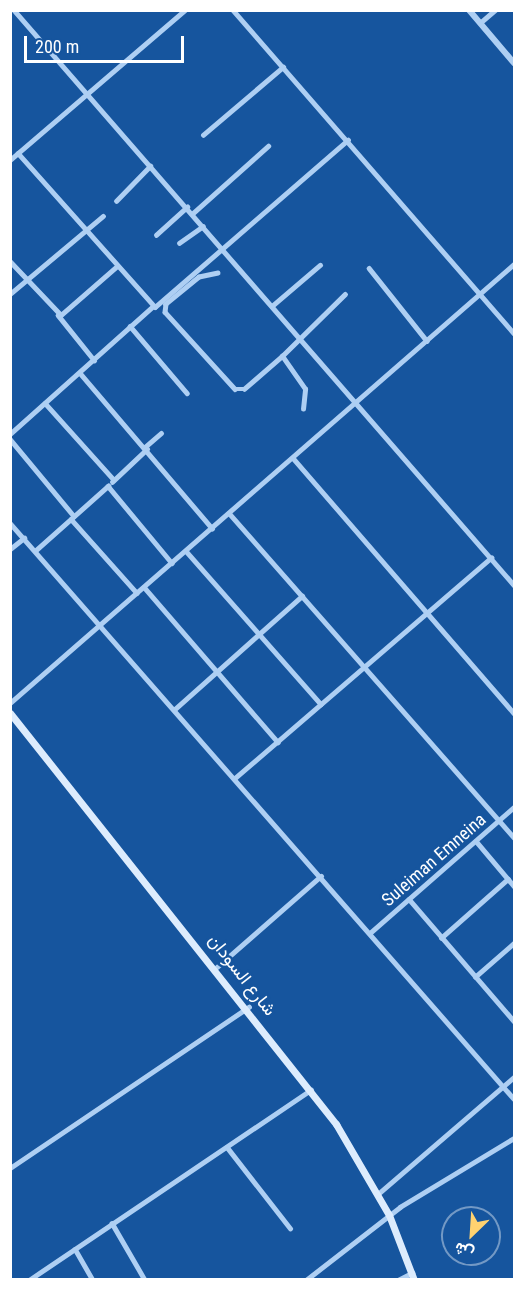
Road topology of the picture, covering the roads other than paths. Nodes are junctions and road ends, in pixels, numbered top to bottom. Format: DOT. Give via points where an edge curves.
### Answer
graph roads {
  1 [pos="14,10"];
  2 [pos="185,10"];
  3 [pos="233,10"];
  4 [pos="469,10"];
  5 [pos="495,10"];
  6 [pos="480,23"];
  7 [pos="514,63"];
  8 [pos="283,67"];
  9 [pos="87,93"];
  10 [pos="203,135"];
  11 [pos="348,140"];
  12 [pos="268,146"];
  13 [pos="18,153"];
  14 [pos="10,160"];
  15 [pos="150,165"];
  16 [pos="116,201"];
  17 [pos="186,207"];
  18 [pos="192,214"];
  19 [pos="103,216"];
  20 [pos="202,226"];
  21 [pos="85,231"];
  22 [pos="156,235"];
  23 [pos="179,243"];
  24 [pos="223,248"];
  25 [pos="10,261"];
  26 [pos="320,264"];
  27 [pos="514,264"];
  28 [pos="116,267"];
  29 [pos="369,268"];
  30 [pos="218,273"];
  31 [pos="27,279"];
  32 [pos="10,294"];
  33 [pos="345,294"];
  34 [pos="481,295"];
  35 [pos="273,306"];
  36 [pos="152,307"];
  37 [pos="57,314"];
  38 [pos="130,326"];
  39 [pos="514,333"];
  40 [pos="298,336"];
  41 [pos="428,341"];
  42 [pos="282,356"];
  43 [pos="94,360"];
  44 [pos="80,373"];
  45 [pos="187,393"];
  46 [pos="45,403"];
  47 [pos="357,403"];
  48 [pos="303,409"];
  49 [pos="161,433"];
  50 [pos="10,434"];
  51 [pos="10,439"];
  52 [pos="146,448"];
  53 [pos="293,458"];
  54 [pos="114,480"];
  55 [pos="108,486"];
  56 [pos="230,513"];
  57 [pos="72,517"];
  58 [pos="10,523"];
  59 [pos="212,528"];
  60 [pos="24,538"];
  61 [pos="10,549"];
  62 [pos="35,551"];
  63 [pos="186,551"];
  64 [pos="491,558"];
  65 [pos="172,563"];
  66 [pos="514,585"];
  67 [pos="144,587"];
  68 [pos="137,593"];
  69 [pos="302,596"];
  70 [pos="427,614"];
  71 [pos="101,625"];
  72 [pos="261,633"];
  73 [pos="365,667"];
  74 [pos="218,672"];
  75 [pos="10,703"];
  76 [pos="321,704"];
  77 [pos="175,709"];
  78 [pos="10,713"];
  79 [pos="514,713"];
  80 [pos="278,742"];
  81 [pos="235,778"];
  82 [pos="514,807"];
  83 [pos="500,820"];
  84 [pos="514,837"];
  85 [pos="476,841"];
  86 [pos="321,876"];
  87 [pos="508,879"];
  88 [pos="514,886"];
  89 [pos="409,899"];
  90 [pos="370,933"];
  91 [pos="441,938"];
  92 [pos="514,943"];
  93 [pos="217,967"];
  94 [pos="475,976"];
  95 [pos="249,1007"];
  96 [pos="514,1008"];
  97 [pos="508,1014"];
  98 [pos="514,1022"];
  99 [pos="514,1077"];
  100 [pos="504,1086"];
  101 [pos="311,1090"];
  102 [pos="514,1099"];
  103 [pos="514,1138"];
  104 [pos="227,1147"];
  105 [pos="10,1168"];
  106 [pos="378,1194"];
  107 [pos="389,1215"];
  108 [pos="112,1223"];
  109 [pos="290,1228"];
  110 [pos="75,1249"];
  111 [pos="413,1276"];
  112 [pos="29,1280"];
  113 [pos="93,1280"];
  114 [pos="145,1280"];
  115 [pos="306,1280"];
  116 [pos="398,1280"];
  1 -- 9 [label="street"];
  2 -- 9 [label="street"];
  3 -- 8 [label="street"];
  4 -- 6 [label="street"];
  5 -- 6 [label="street"];
  6 -- 7 [label="street"];
  8 -- 10 [label="street"];
  8 -- 11 [label="street"];
  9 -- 13 [label="street"];
  9 -- 15 [label="street"];
  11 -- 24 [label="street"];
  11 -- 34 [label="street"];
  12 -- 18 [label="street"];
  13 -- 14 [label="street"];
  13 -- 21 [label="street"];
  15 -- 16 [label="street"];
  15 -- 17 [label="street"];
  17 -- 18 [label="street"];
  17 -- 22 [label="street"];
  18 -- 20 [label="street"];
  19 -- 21 [label="street"];
  20 -- 23 [label="street"];
  20 -- 24 [label="street"];
  21 -- 28 [label="street"];
  21 -- 31 [label="street"];
  24 -- 35 [label="street"];
  24 -- 36 [label="street"];
  25 -- 31 [label="street"];
  26 -- 35 [label="street"];
  27 -- 34 [label="street"];
  28 -- 36 [label="street"];
  28 -- 37 [label="street"];
  29 -- 41 [label="street"];
  30 -- 42 [label="street" via="199,277 166,303 165,312 235,389 244,389"];
  31 -- 32 [label="street"];
  31 -- 37 [label="street"];
  33 -- 40 [label="street"];
  34 -- 39 [label="street"];
  34 -- 41 [label="street"];
  35 -- 40 [label="street"];
  36 -- 38 [label="street"];
  37 -- 43 [label="street"];
  38 -- 43 [label="street"];
  38 -- 45 [label="street"];
  40 -- 42 [label="street"];
  40 -- 47 [label="street"];
  41 -- 47 [label="street"];
  42 -- 48 [label="street" via="305,389"];
  43 -- 44 [label="street"];
  44 -- 46 [label="street"];
  44 -- 52 [label="street"];
  46 -- 50 [label="street"];
  46 -- 54 [label="street"];
  47 -- 53 [label="street"];
  47 -- 64 [label="street"];
  49 -- 52 [label="street"];
  51 -- 57 [label="street"];
  52 -- 54 [label="street"];
  52 -- 59 [label="street"];
  53 -- 56 [label="street"];
  53 -- 70 [label="street"];
  54 -- 55 [label="street"];
  55 -- 57 [label="street"];
  55 -- 65 [label="street"];
  56 -- 59 [label="street"];
  56 -- 69 [label="street"];
  57 -- 62 [label="street"];
  57 -- 68 [label="street"];
  58 -- 60 [label="street"];
  59 -- 63 [label="street"];
  60 -- 61 [label="street"];
  60 -- 62 [label="street"];
  62 -- 71 [label="street"];
  63 -- 65 [label="street"];
  63 -- 72 [label="street"];
  64 -- 66 [label="street"];
  64 -- 70 [label="street"];
  65 -- 67 [label="street"];
  67 -- 68 [label="street"];
  67 -- 74 [label="street"];
  68 -- 71 [label="street"];
  69 -- 72 [label="street"];
  69 -- 73 [label="street"];
  70 -- 73 [label="street"];
  70 -- 79 [label="street"];
  71 -- 75 [label="street"];
  71 -- 77 [label="street"];
  72 -- 74 [label="street"];
  72 -- 76 [label="street"];
  73 -- 76 [label="street"];
  73 -- 83 [label="street"];
  74 -- 77 [label="street"];
  74 -- 80 [label="street"];
  76 -- 80 [label="street"];
  77 -- 81 [label="street"];
  78 -- 93 [label="main road, شارع السودان"];
  80 -- 81 [label="street"];
  81 -- 86 [label="street"];
  82 -- 83 [label="street, Suleiman Emneina"];
  83 -- 84 [label="street"];
  83 -- 85 [label="street, Suleiman Emneina"];
  85 -- 87 [label="street"];
  85 -- 89 [label="street, Suleiman Emneina"];
  86 -- 90 [label="street"];
  86 -- 93 [label="street"];
  87 -- 88 [label="street"];
  87 -- 91 [label="street"];
  89 -- 90 [label="street, Suleiman Emneina"];
  89 -- 91 [label="street"];
  90 -- 100 [label="street"];
  91 -- 94 [label="street"];
  92 -- 94 [label="street"];
  93 -- 95 [label="main road, شارع السودان"];
  94 -- 97 [label="street"];
  95 -- 101 [label="main road, شارع السودان"];
  95 -- 105 [label="street"];
  96 -- 97 [label="street"];
  97 -- 98 [label="street"];
  99 -- 100 [label="street"];
  100 -- 102 [label="street"];
  100 -- 106 [label="street"];
  101 -- 104 [label="street"];
  101 -- 106 [label="main road, شارع السودان"];
  103 -- 107 [label="street"];
  104 -- 108 [label="street"];
  104 -- 109 [label="street"];
  106 -- 107 [label="main road, شارع السودان"];
  107 -- 111 [label="main road, شارع السودان"];
  107 -- 115 [label="street"];
  108 -- 110 [label="street"];
  108 -- 114 [label="street"];
  110 -- 112 [label="street"];
  110 -- 113 [label="street"];
  111 -- 116 [label="street"];
}
